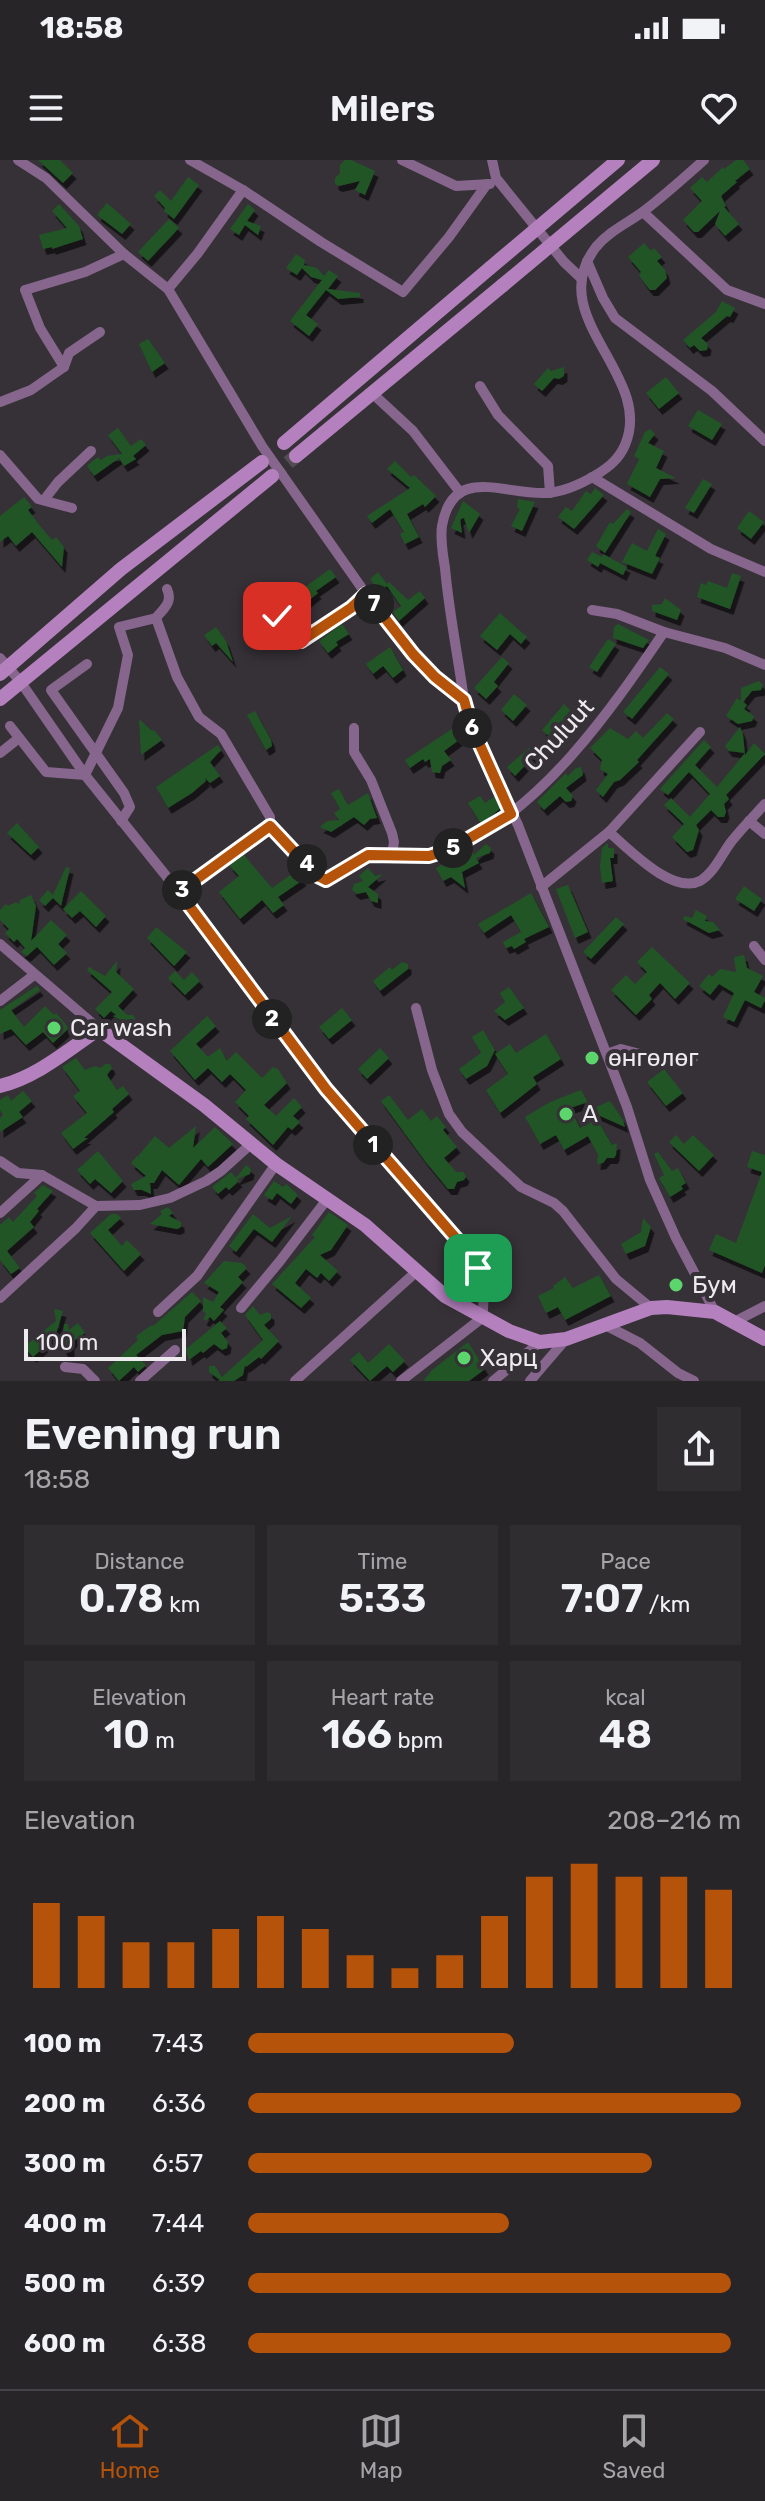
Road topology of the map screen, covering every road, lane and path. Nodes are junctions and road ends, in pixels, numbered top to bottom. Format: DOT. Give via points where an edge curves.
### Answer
graph roads {
  1 [pos="18,160"];
  2 [pos="190,160"];
  3 [pos="402,160"];
  4 [pos="492,160"];
  5 [pos="618,160"];
  6 [pos="653,160"];
  7 [pos="704,160"];
  8 [pos="500,183"];
  9 [pos="487,184"];
  10 [pos="243,190"];
  11 [pos="643,212"];
  12 [pos="124,254"];
  13 [pos="587,261"];
  14 [pos="582,279"];
  15 [pos="168,289"];
  16 [pos="763,301"];
  17 [pos="100,332"];
  18 [pos="64,367"];
  19 [pos="480,386"];
  20 [pos="372,393"];
  21 [pos="0,402"];
  22 [pos="765,441"];
  23 [pos="284,443"];
  24 [pos="91,451"];
  25 [pos="0,455"];
  26 [pos="296,456"];
  27 [pos="262,462"];
  28 [pos="272,476"];
  29 [pos="592,477"];
  30 [pos="459,491"];
  31 [pos="550,493"];
  32 [pos="44,500"];
  33 [pos="72,508"];
  34 [pos="765,572"];
  35 [pos="167,589"];
  36 [pos="366,594"];
  37 [pos="592,610"];
  38 [pos="277,616"];
  39 [pos="156,618"];
  40 [pos="664,632"];
  41 [pos="87,664"];
  42 [pos="765,665"];
  43 [pos="3,666"];
  44 [pos="20,681"];
  45 [pos="0,699"];
  46 [pos="464,700"];
  47 [pos="10,726"];
  48 [pos="354,728"];
  49 [pos="700,732"];
  50 [pos="19,738"];
  51 [pos="0,753"];
  52 [pos="97,753"];
  53 [pos="85,775"];
  54 [pos="765,804"];
  55 [pos="511,814"];
  56 [pos="121,821"];
  57 [pos="749,821"];
  58 [pos="270,826"];
  59 [pos="609,832"];
  60 [pos="765,834"];
  61 [pos="392,854"];
  62 [pos="541,887"];
  63 [pos="179,892"];
  64 [pos="0,944"];
  65 [pos="754,946"];
  66 [pos="765,960"];
  67 [pos="34,975"];
  68 [pos="0,1001"];
  69 [pos="416,1008"];
  70 [pos="99,1029"];
  71 [pos="607,1054"];
  72 [pos="693,1058"];
  73 [pos="0,1086"];
  74 [pos="252,1143"];
  75 [pos="0,1161"];
  76 [pos="276,1164"];
  77 [pos="42,1175"];
  78 [pos="328,1198"];
  79 [pos="96,1206"];
  80 [pos="0,1213"];
  81 [pos="416,1272"];
  82 [pos="0,1298"];
  83 [pos="765,1306"];
  84 [pos="241,1308"];
  85 [pos="651,1308"];
  86 [pos="158,1312"];
  87 [pos="715,1312"];
  88 [pos="482,1318"];
  89 [pos="734,1322"];
  90 [pos="605,1325"];
  91 [pos="566,1339"];
  92 [pos="765,1339"];
  93 [pos="540,1342"];
  94 [pos="175,1350"];
  95 [pos="65,1367"];
  96 [pos="95,1381"];
  97 [pos="140,1381"];
  98 [pos="295,1381"];
  99 [pos="401,1381"];
  100 [pos="493,1381"];
  101 [pos="530,1381"];
  102 [pos="694,1381"];
  1 -- 12 [label="street" via="46,178"];
  2 -- 10 [label="street"];
  3 -- 9 [label="street" via="456,186"];
  4 -- 8 [label="street"];
  5 -- 23 [label="main road, bridge"];
  6 -- 20 [label="main road, bridge"];
  7 -- 11 [label="street"];
  8 -- 9 [label="street"];
  8 -- 14 [label="street"];
  9 -- 10 [label="street" via="403,292"];
  10 -- 15 [label="street"];
  11 -- 13 [label="street" via="597,245"];
  11 -- 16 [label="street" via="727,290"];
  12 -- 15 [label="street"];
  12 -- 18 [label="street" via="25,290"];
  13 -- 14 [label="street"];
  13 -- 22 [label="street" via="615,318 712,391"];
  14 -- 29 [label="street" via="584,311 622,384 630,423 620,455"];
  15 -- 36 [label="street" via="262,446"];
  17 -- 18 [label="street" via="69,353"];
  18 -- 21 [label="street" via="31,390"];
  19 -- 31 [label="street" via="498,415 548,466"];
  20 -- 26 [label="main road"];
  20 -- 30 [label="street" via="413,431"];
  24 -- 32 [label="street"];
  25 -- 32 [label="street"];
  27 -- 43 [label="main road"];
  28 -- 44 [label="main road"];
  29 -- 31 [label="street"];
  29 -- 34 [label="street" via="711,549"];
  30 -- 31 [label="street" via="473,486"];
  30 -- 46 [label="street" via="446,513 442,541"];
  32 -- 33 [label="street"];
  35 -- 39 [label="street" via="168,603"];
  36 -- 38 [label="street" via="301,641 295,641"];
  36 -- 46 [label="street" via="413,654"];
  37 -- 40 [label="street"];
  39 -- 52 [label="street" via="119,627 128,655 118,708"];
  39 -- 58 [label="street" via="177,677 199,717 221,734 270,817"];
  40 -- 42 [label="street"];
  40 -- 55 [label="street, Chuluut" via="578,748"];
  41 -- 52 [label="street" via="51,690"];
  43 -- 44 [label="street"];
  44 -- 45 [label="main road"];
  44 -- 53 [label="street"];
  46 -- 55 [label="street"];
  47 -- 50 [label="street"];
  48 -- 61 [label="street" via="354,752 392,833"];
  49 -- 59 [label="street"];
  50 -- 51 [label="street"];
  50 -- 53 [label="street" via="46,772"];
  52 -- 53 [label="street"];
  52 -- 56 [label="street" via="130,807"];
  53 -- 56 [label="street"];
  54 -- 57 [label="street"];
  55 -- 61 [label="street, Chuluut" via="451,849 429,856"];
  55 -- 62 [label="street"];
  56 -- 63 [label="street"];
  57 -- 59 [label="street" via="700,881 686,883 648,867"];
  57 -- 60 [label="street"];
  58 -- 61 [label="street, Chuluut" via="326,880 368,855"];
  58 -- 63 [label="street"];
  59 -- 62 [label="street"];
  62 -- 71 [label="street"];
  63 -- 88 [label="street" via="326,1089 461,1244 484,1283"];
  64 -- 67 [label="street"];
  65 -- 66 [label="street"];
  67 -- 68 [label="street"];
  67 -- 70 [label="street"];
  69 -- 85 [label="street" via="440,1095 462,1132 521,1187 563,1211 616,1279"];
  70 -- 73 [label="main road" via="35,1072"];
  70 -- 74 [label="main road"];
  71 -- 72 [label="street" via="621,1049 655,1058"];
  71 -- 87 [label="street" via="650,1180"];
  74 -- 76 [label="main road"];
  74 -- 79 [label="street" via="221,1171 170,1198"];
  75 -- 77 [label="street" via="18,1173"];
  76 -- 78 [label="main road"];
  76 -- 86 [label="street" via="197,1276"];
  77 -- 79 [label="street"];
  77 -- 80 [label="street"];
  78 -- 81 [label="main road"];
  78 -- 84 [label="street"];
  79 -- 82 [label="street"];
  81 -- 88 [label="main road"];
  81 -- 98 [label="street"];
  83 -- 89 [label="street"];
  85 -- 87 [label="main road"];
  85 -- 90 [label="main road"];
  87 -- 89 [label="main road"];
  88 -- 93 [label="main road"];
  88 -- 99 [label="street"];
  89 -- 92 [label="main road"];
  90 -- 91 [label="main road"];
  90 -- 102 [label="street"];
  91 -- 93 [label="main road"];
  91 -- 101 [label="street"];
  93 -- 100 [label="street"];
  94 -- 97 [label="street"];
  95 -- 96 [label="street" via="83,1369"];
}
